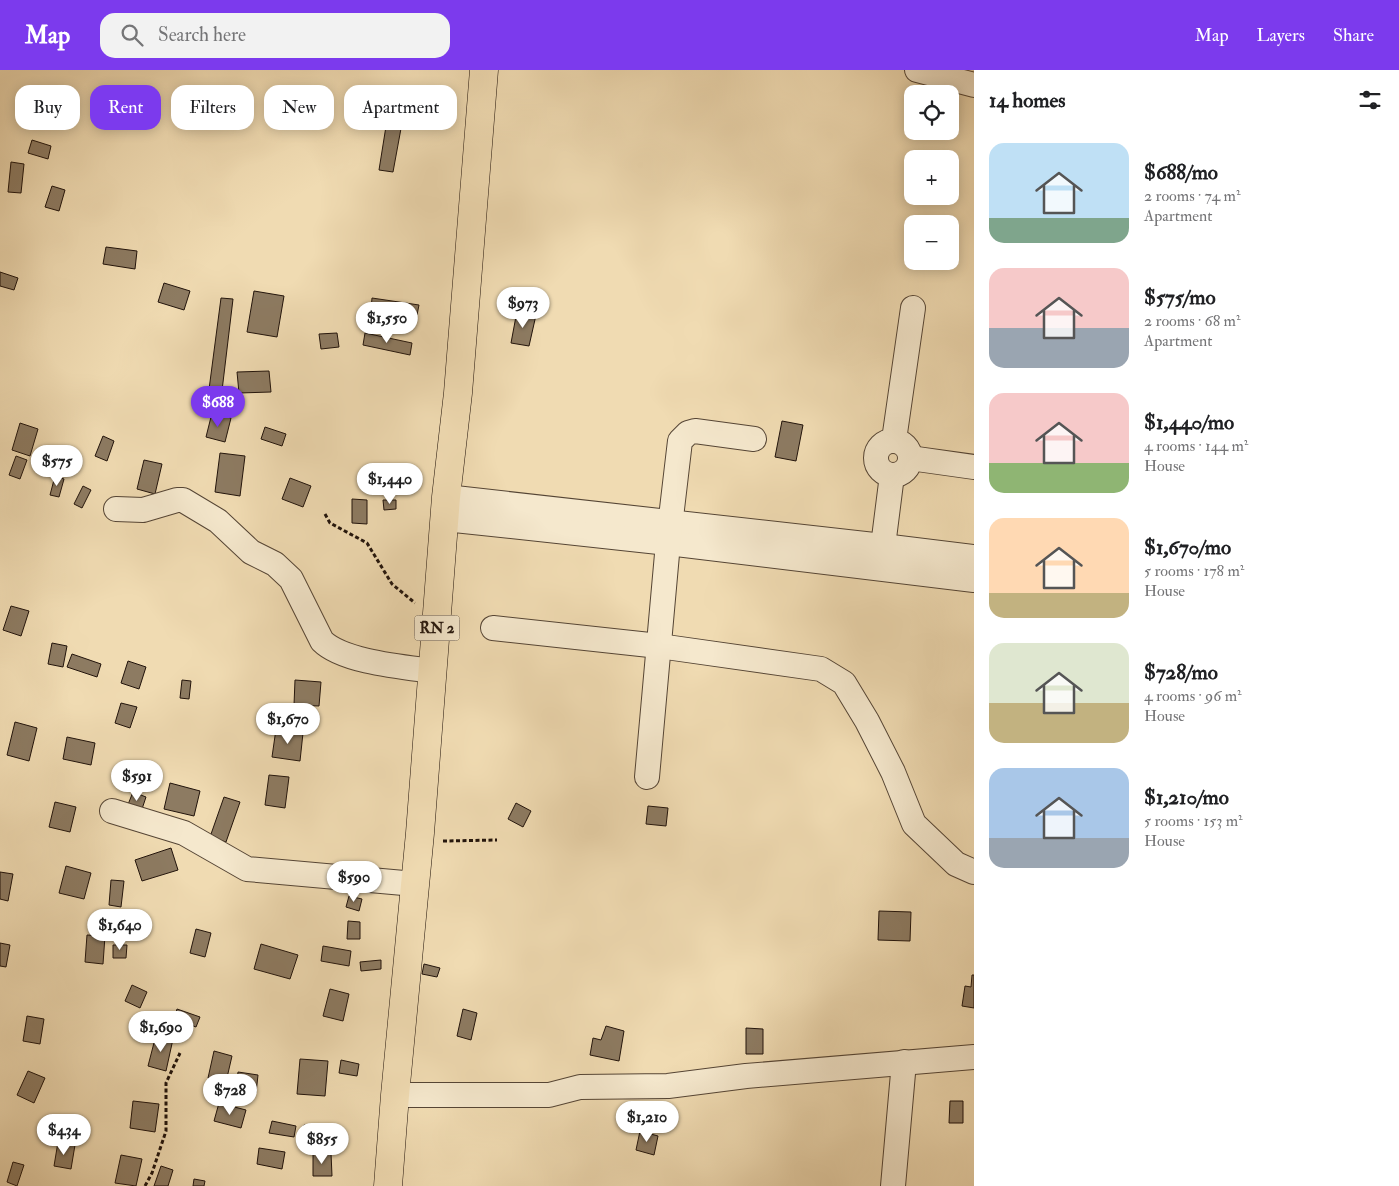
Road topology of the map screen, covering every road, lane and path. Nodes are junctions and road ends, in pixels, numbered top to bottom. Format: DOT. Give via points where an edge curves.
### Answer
graph roads {
  1 [pos="484,70"];
  2 [pos="917,70"];
  3 [pos="974,85"];
  4 [pos="913,308"];
  5 [pos="754,439"];
  6 [pos="894,440"];
  7 [pos="910,458"];
  8 [pos="974,467"];
  9 [pos="892,476"];
  10 [pos="445,508"];
  11 [pos="116,509"];
  12 [pos="325,514"];
  13 [pos="669,532"];
  14 [pos="883,546"];
  15 [pos="974,557"];
  16 [pos="974,580"];
  17 [pos="437,621"];
  18 [pos="493,628"];
  19 [pos="659,646"];
  20 [pos="433,671"];
  21 [pos="647,777"];
  22 [pos="112,811"];
  23 [pos="420,833"];
  24 [pos="497,840"];
  25 [pos="974,872"];
  26 [pos="415,884"];
  27 [pos="180,1053"];
  28 [pos="974,1057"];
  29 [pos="904,1062"];
  30 [pos="395,1095"];
  31 [pos="145,1186"];
  32 [pos="388,1186"];
  33 [pos="893,1186"];
  1 -- 10 [label="main road, RN 2" via="458,393"];
  2 -- 3 [label="street"];
  4 -- 6 [label="street"];
  5 -- 13 [label="street" via="695,431 680,441"];
  6 -- 7 [label="street" via="906,447"];
  6 -- 9 [label="street" via="881,447 876,456 878,467"];
  7 -- 8 [label="street"];
  7 -- 9 [label="street" via="907,469"];
  9 -- 14 [label="street"];
  10 -- 13 [label="street"];
  10 -- 17 [label="main road, RN 2"];
  11 -- 20 [label="street" via="142,510 183,500 218,521 251,552 275,564 291,580 327,647 377,663"];
  12 -- 17 [label="path" via="330,523 367,543 392,584"];
  13 -- 14 [label="street"];
  13 -- 16 [label="street"];
  13 -- 19 [label="street"];
  14 -- 15 [label="street"];
  17 -- 20 [label="main road, RN 2"];
  18 -- 19 [label="street"];
  19 -- 21 [label="street"];
  19 -- 25 [label="street" via="821,669 844,683 893,772 914,824 956,864"];
  20 -- 23 [label="main road, RN 2"];
  22 -- 26 [label="street" via="179,831 247,869"];
  23 -- 24 [label="path" via="431,841"];
  23 -- 26 [label="main road, RN 2"];
  26 -- 30 [label="main road, RN 2"];
  27 -- 31 [label="path" via="166,1084 166,1131"];
  28 -- 29 [label="street"];
  29 -- 30 [label="street" via="668,1086 580,1087 548,1095"];
  29 -- 33 [label="street"];
  30 -- 32 [label="main road, RN 2"];
}
